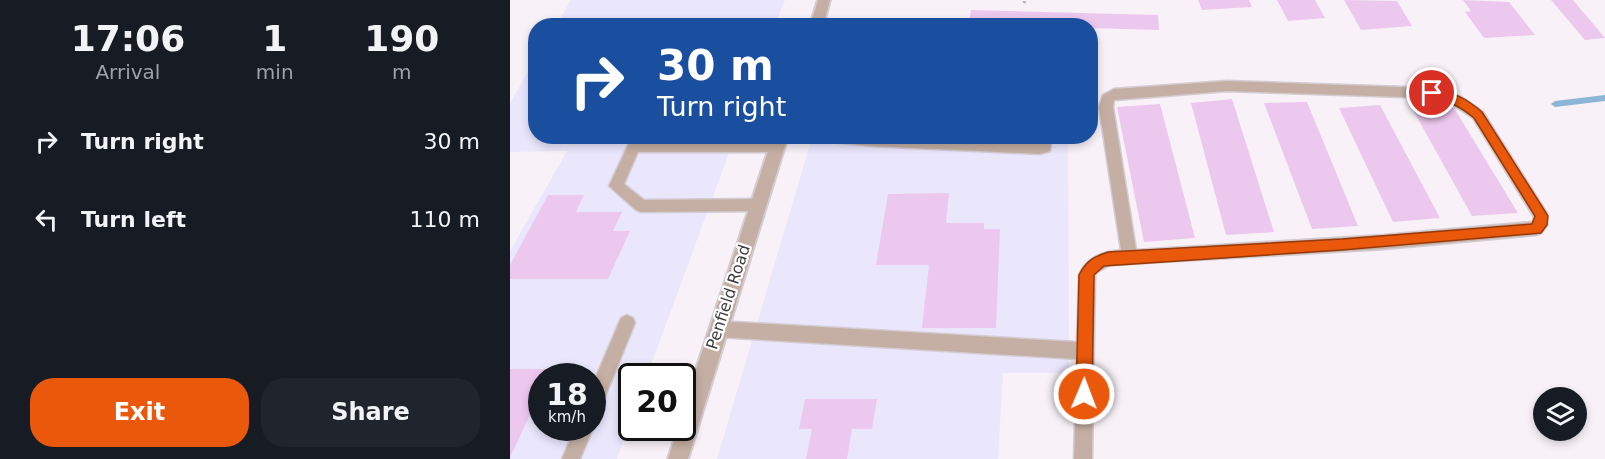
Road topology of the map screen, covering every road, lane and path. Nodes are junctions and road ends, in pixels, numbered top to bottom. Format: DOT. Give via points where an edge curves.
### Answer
graph roads {
  1 [pos="824,0"];
  2 [pos="818,18"];
  3 [pos="721,144"];
  4 [pos="779,144"];
  5 [pos="956,144"];
  6 [pos="1045,144"];
  7 [pos="759,205"];
  8 [pos="1130,257"];
  9 [pos="627,323"];
  10 [pos="718,329"];
  11 [pos="1085,351"];
  12 [pos="606,374"];
  13 [pos="579,441"];
  14 [pos="571,459"];
  15 [pos="678,459"];
  16 [pos="1083,459"];
  1 -- 2 [label="street"];
  3 -- 7 [label="lane" via="633,147 616,186 641,206"];
  4 -- 7 [label="street, Penfield Road"];
  5 -- 6 [label="lane" via="1040,149"];
  7 -- 10 [label="street, Penfield Road"];
  8 -- 8 [label="lane" via="1536,229 1541,216 1478,115 1450,96 1227,86 1114,94 1108,98 1106,107"];
  8 -- 11 [label="lane" via="1100,261 1087,275"];
  9 -- 12 [label="lane"];
  10 -- 11 [label="lane"];
  10 -- 15 [label="street, Penfield Road"];
  11 -- 16 [label="lane"];
  13 -- 14 [label="lane"];
}
